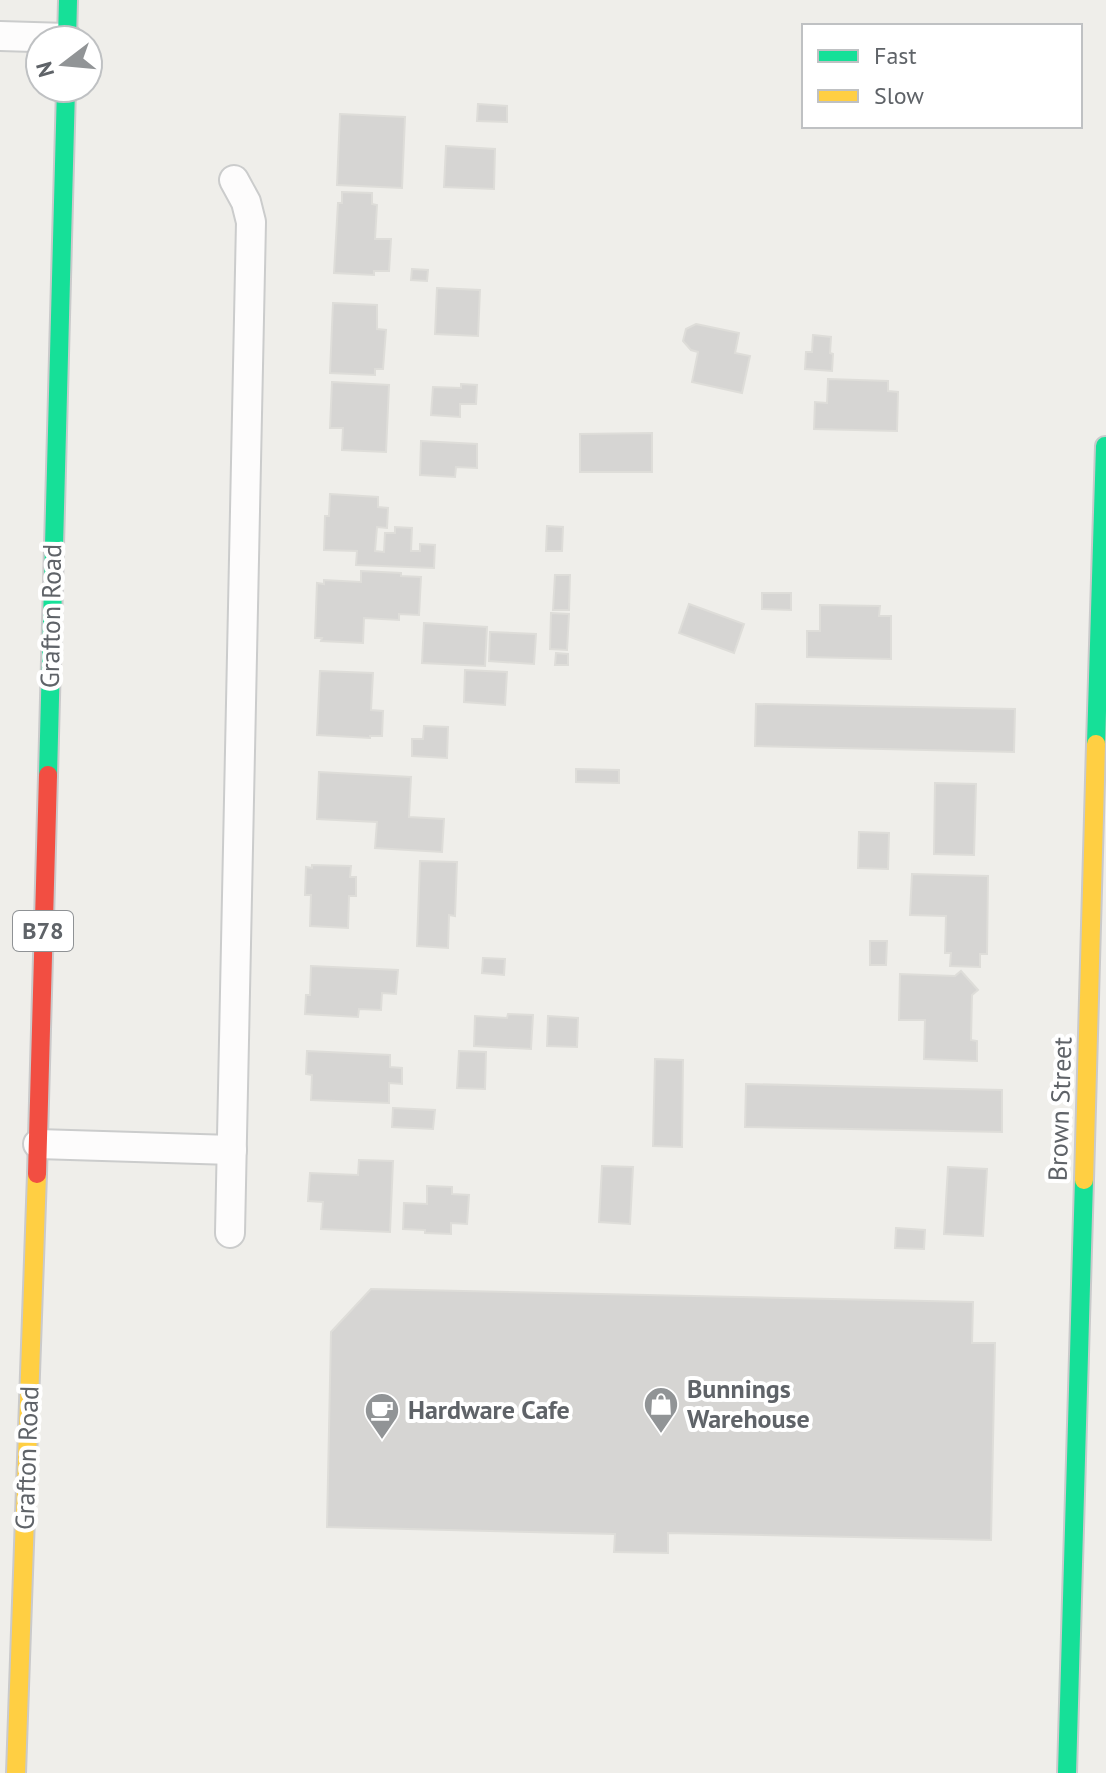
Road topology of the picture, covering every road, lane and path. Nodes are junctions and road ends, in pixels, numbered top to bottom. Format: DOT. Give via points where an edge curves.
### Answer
graph roads {
  1 [pos="68,0"];
  2 [pos="67,24"];
  3 [pos="0,36"];
  4 [pos="24,37"];
  5 [pos="66,104"];
  6 [pos="234,180"];
  7 [pos="1105,446"];
  8 [pos="38,1144"];
  9 [pos="232,1150"];
  10 [pos="230,1233"];
  11 [pos="16,1773"];
  12 [pos="1067,1773"];
  1 -- 2 [label="main road"];
  3 -- 4 [label="street"];
  5 -- 8 [label="main road, Grafton Road / B78"];
  6 -- 9 [label="street" via="251,222"];
  7 -- 12 [label="main road, Brown Street"];
  8 -- 9 [label="street"];
  8 -- 11 [label="main road, Grafton Road / B78"];
  9 -- 10 [label="street"];
}
